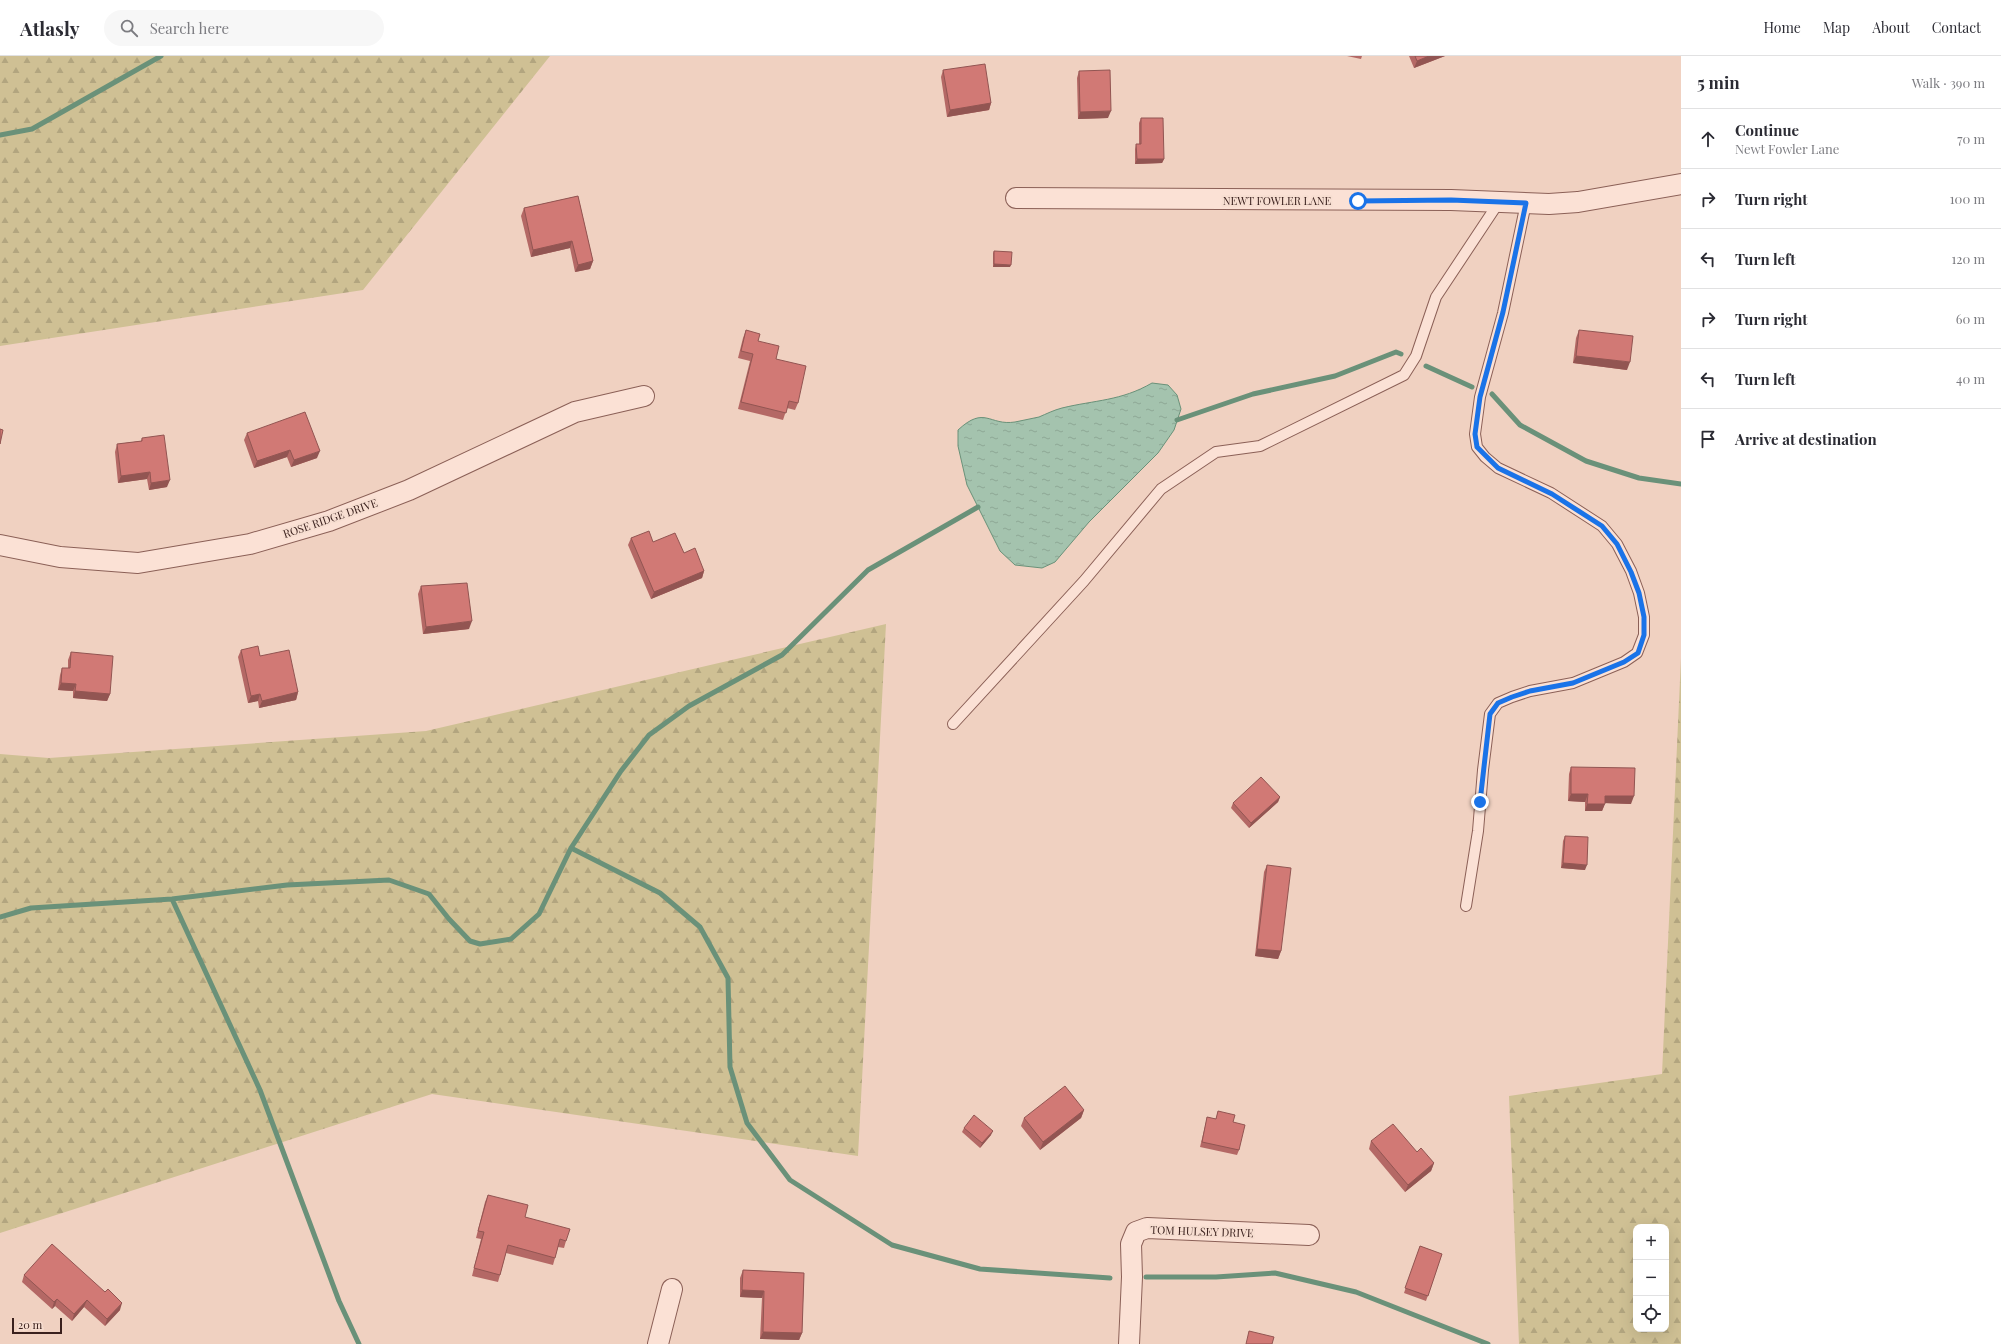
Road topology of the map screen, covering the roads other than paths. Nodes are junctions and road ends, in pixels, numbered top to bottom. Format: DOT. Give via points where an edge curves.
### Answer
graph roads {
  1 [pos="1681,184"];
  2 [pos="1016,198"];
  3 [pos="1499,202"];
  4 [pos="1526,203"];
  5 [pos="644,396"];
  6 [pos="0,545"];
  7 [pos="953,724"];
  8 [pos="1466,906"];
  9 [pos="1309,1235"];
  10 [pos="672,1289"];
  11 [pos="658,1344"];
  12 [pos="1129,1344"];
  1 -- 4 [label="street, NEWT FOWLER LANE" via="1578,202"];
  2 -- 3 [label="street, NEWT FOWLER LANE"];
  3 -- 4 [label="street, NEWT FOWLER LANE"];
  3 -- 7 [label="lane" via="1436,297 1416,356 1404,375 1260,446 1216,452 1161,489 1084,581"];
  4 -- 8 [label="lane" via="1503,312 1480,397 1475,434 1477,447 1498,468 1552,494 1602,526 1617,544 1631,572 1644,617 1644,635 1638,653 1624,662 1573,683 1512,697 1498,703 1490,714 1478,831"];
  5 -- 6 [label="street, ROSE RIDGE DRIVE" via="575,412 409,490 329,521 250,544 138,563 60,557"];
  9 -- 12 [label="street, TOM HULSEY DRIVE" via="1147,1228 1136,1232 1131,1244"];
  10 -- 11 [label="street"];
}
